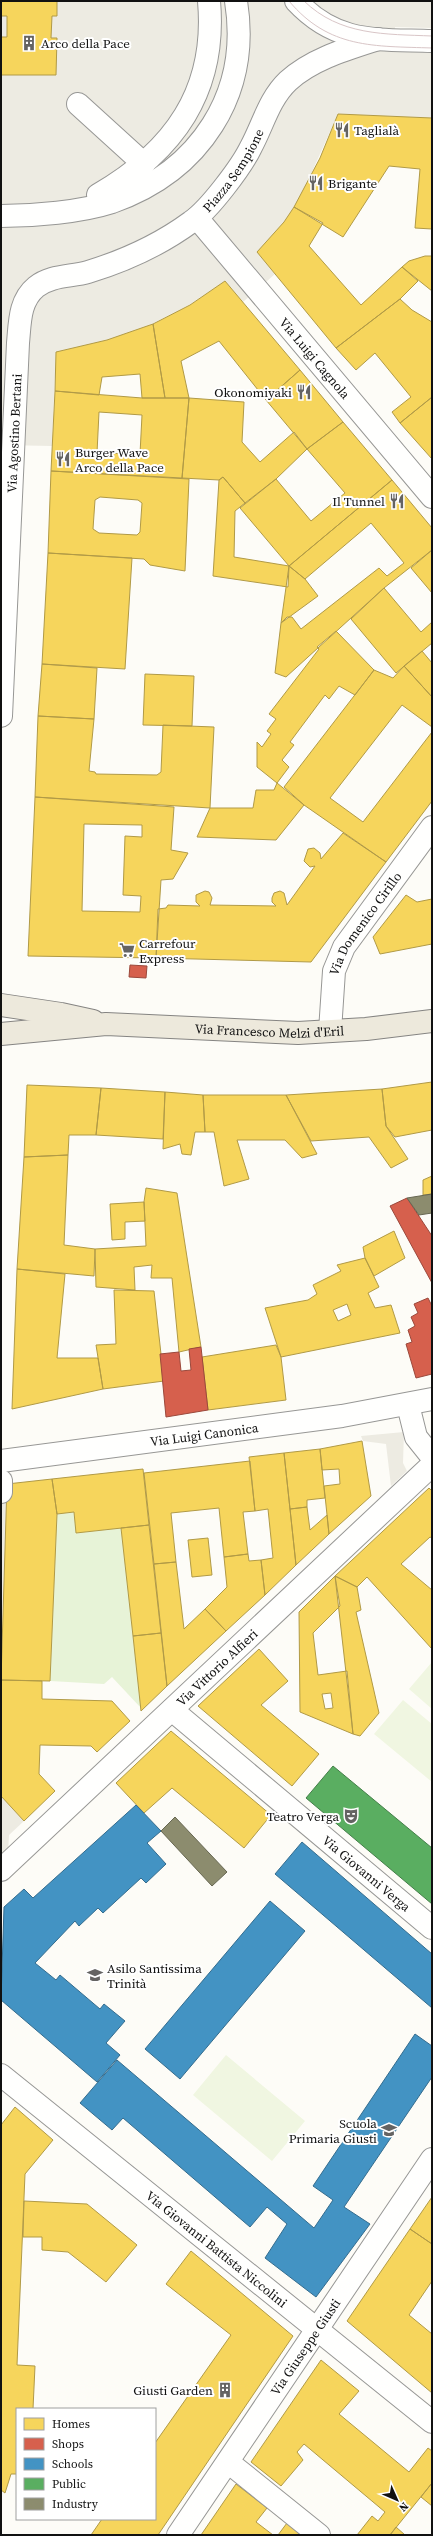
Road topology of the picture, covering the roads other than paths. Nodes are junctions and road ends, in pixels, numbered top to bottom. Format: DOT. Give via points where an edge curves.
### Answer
graph roads {
  1 [pos="209,1"];
  2 [pos="236,1"];
  3 [pos="296,1"];
  4 [pos="378,39"];
  5 [pos="432,41"];
  6 [pos="78,104"];
  7 [pos="144,164"];
  8 [pos="51,212"];
  9 [pos="1,216"];
  10 [pos="197,218"];
  11 [pos="18,343"];
  12 [pos="432,497"];
  13 [pos="1,716"];
  14 [pos="432,826"];
  15 [pos="1,1005"];
  16 [pos="432,1021"];
  17 [pos="106,1024"];
  18 [pos="330,1031"];
  19 [pos="1,1034"];
  20 [pos="432,1399"];
  21 [pos="408,1405"];
  22 [pos="432,1456"];
  23 [pos="1,1461"];
  24 [pos="432,1465"];
  25 [pos="1,1480"];
  26 [pos="1,1492"];
  27 [pos="172,1710"];
  28 [pos="1,1870"];
  29 [pos="432,1928"];
  30 [pos="1,2075"];
  31 [pos="432,2159"];
  32 [pos="317,2329"];
  33 [pos="432,2422"];
  34 [pos="228,2462"];
  35 [pos="178,2535"];
  36 [pos="319,2535"];
  1 -- 7 [label="street" via="211,28 208,57 197,92 180,124"];
  2 -- 8 [label="street" via="240,38 236,76 218,116 185,160 146,186 112,202"];
  3 -- 4 [label="street" via="312,18 337,32 358,38"];
  4 -- 5 [label="street"];
  4 -- 10 [label="street, Piazza Sempione" via="323,60 287,82 272,100 251,149"];
  6 -- 7 [label="street"];
  7 -- 8 [label="street" via="94,198"];
  8 -- 9 [label="street"];
  10 -- 11 [label="street, Piazza Sempione" via="125,259 87,272 61,276 36,287 25,300 21,312"];
  10 -- 12 [label="street, Via Luigi Cagnola"];
  11 -- 13 [label="street, Via Agostino Bertani"];
  14 -- 18 [label="street, Via Domenico Cirillo" via="344,947 334,971"];
  15 -- 17 [label="main road, Via Francesco Melzi d'Eril"];
  16 -- 18 [label="main road, Via Francesco Melzi d'Eril"];
  17 -- 18 [label="main road, Via Francesco Melzi d'Eril" via="298,1033"];
  17 -- 19 [label="main road, Via Francesco Melzi d'Eril"];
  20 -- 21 [label="street, Via Luigi Canonica"];
  21 -- 22 [label="street" via="416,1437"];
  21 -- 23 [label="street, Via Luigi Canonica"];
  24 -- 27 [label="street, Via Vittorio Alfieri"];
  25 -- 26 [label="street"];
  27 -- 28 [label="street, Via Vittorio Alfieri"];
  27 -- 29 [label="street, Via Giovanni Verga"];
  30 -- 32 [label="street, Via Giovanni Battista Niccolini"];
  31 -- 32 [label="street, Via Giuseppe Giusti"];
  32 -- 33 [label="street, Via Giovanni Battista Niccolini"];
  32 -- 34 [label="street, Via Giuseppe Giusti"];
  34 -- 35 [label="street, Via Giuseppe Giusti"];
  34 -- 36 [label="street"];
}
